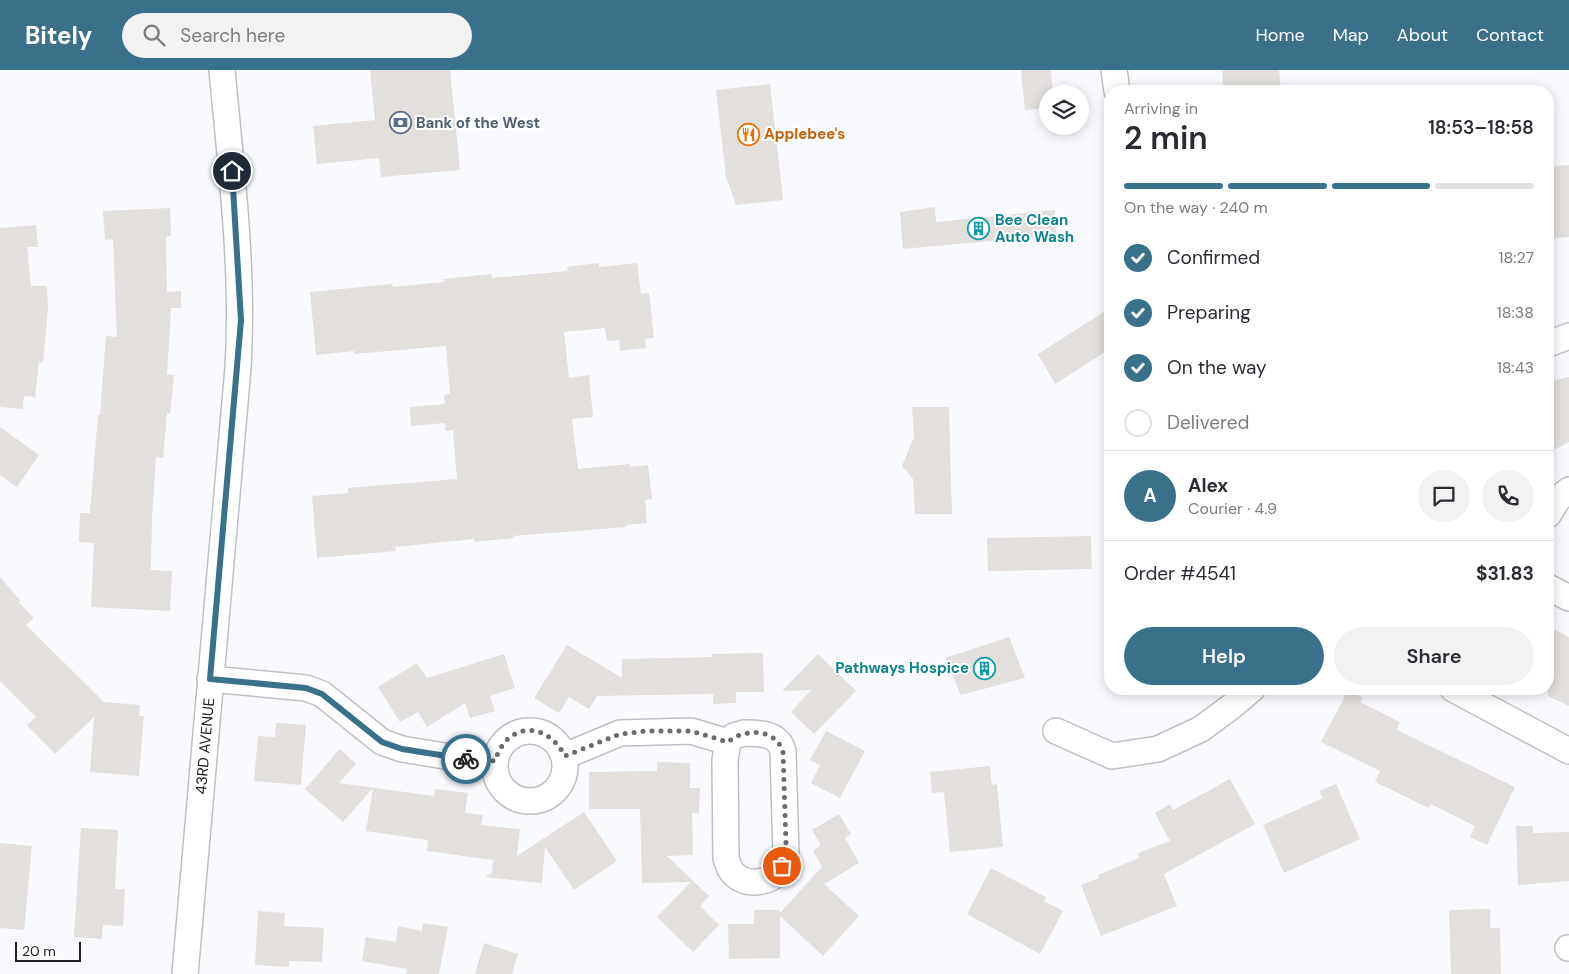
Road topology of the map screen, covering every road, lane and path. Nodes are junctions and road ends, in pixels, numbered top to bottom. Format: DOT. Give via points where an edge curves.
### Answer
graph roads {
  1 [pos="222,70"];
  2 [pos="1114,70"];
  3 [pos="1116,85"];
  4 [pos="1569,336"];
  5 [pos="1554,342"];
  6 [pos="1569,490"];
  7 [pos="1554,506"];
  8 [pos="1554,589"];
  9 [pos="1569,598"];
  10 [pos="210,679"];
  11 [pos="1245,695"];
  12 [pos="1464,695"];
  13 [pos="1056,731"];
  14 [pos="728,742"];
  15 [pos="1569,751"];
  16 [pos="565,756"];
  17 [pos="495,761"];
  18 [pos="185,974"];
  1 -- 10 [label="street, 43RD AVENUE" via="241,320"];
  2 -- 3 [label="street"];
  4 -- 5 [label="street"];
  6 -- 7 [label="street"];
  8 -- 9 [label="street"];
  10 -- 17 [label="street" via="306,688 322,694 382,742 402,749 475,761"];
  10 -- 18 [label="street, 43RD AVENUE"];
  11 -- 13 [label="street" via="1201,729 1158,749 1112,756"];
  12 -- 15 [label="street"];
  14 -- 14 [label="street" via="724,760 726,858 730,868 743,881 763,881 774,876 786,854 783,752 777,740 765,734 744,733"];
  14 -- 16 [label="street" via="691,731 646,731 620,734"];
  16 -- 17 [label="street" via="550,736 527,731 506,740"];
  16 -- 17 [label="street" via="564,778 558,788 539,801 527,802 506,793 497,778"];
}
